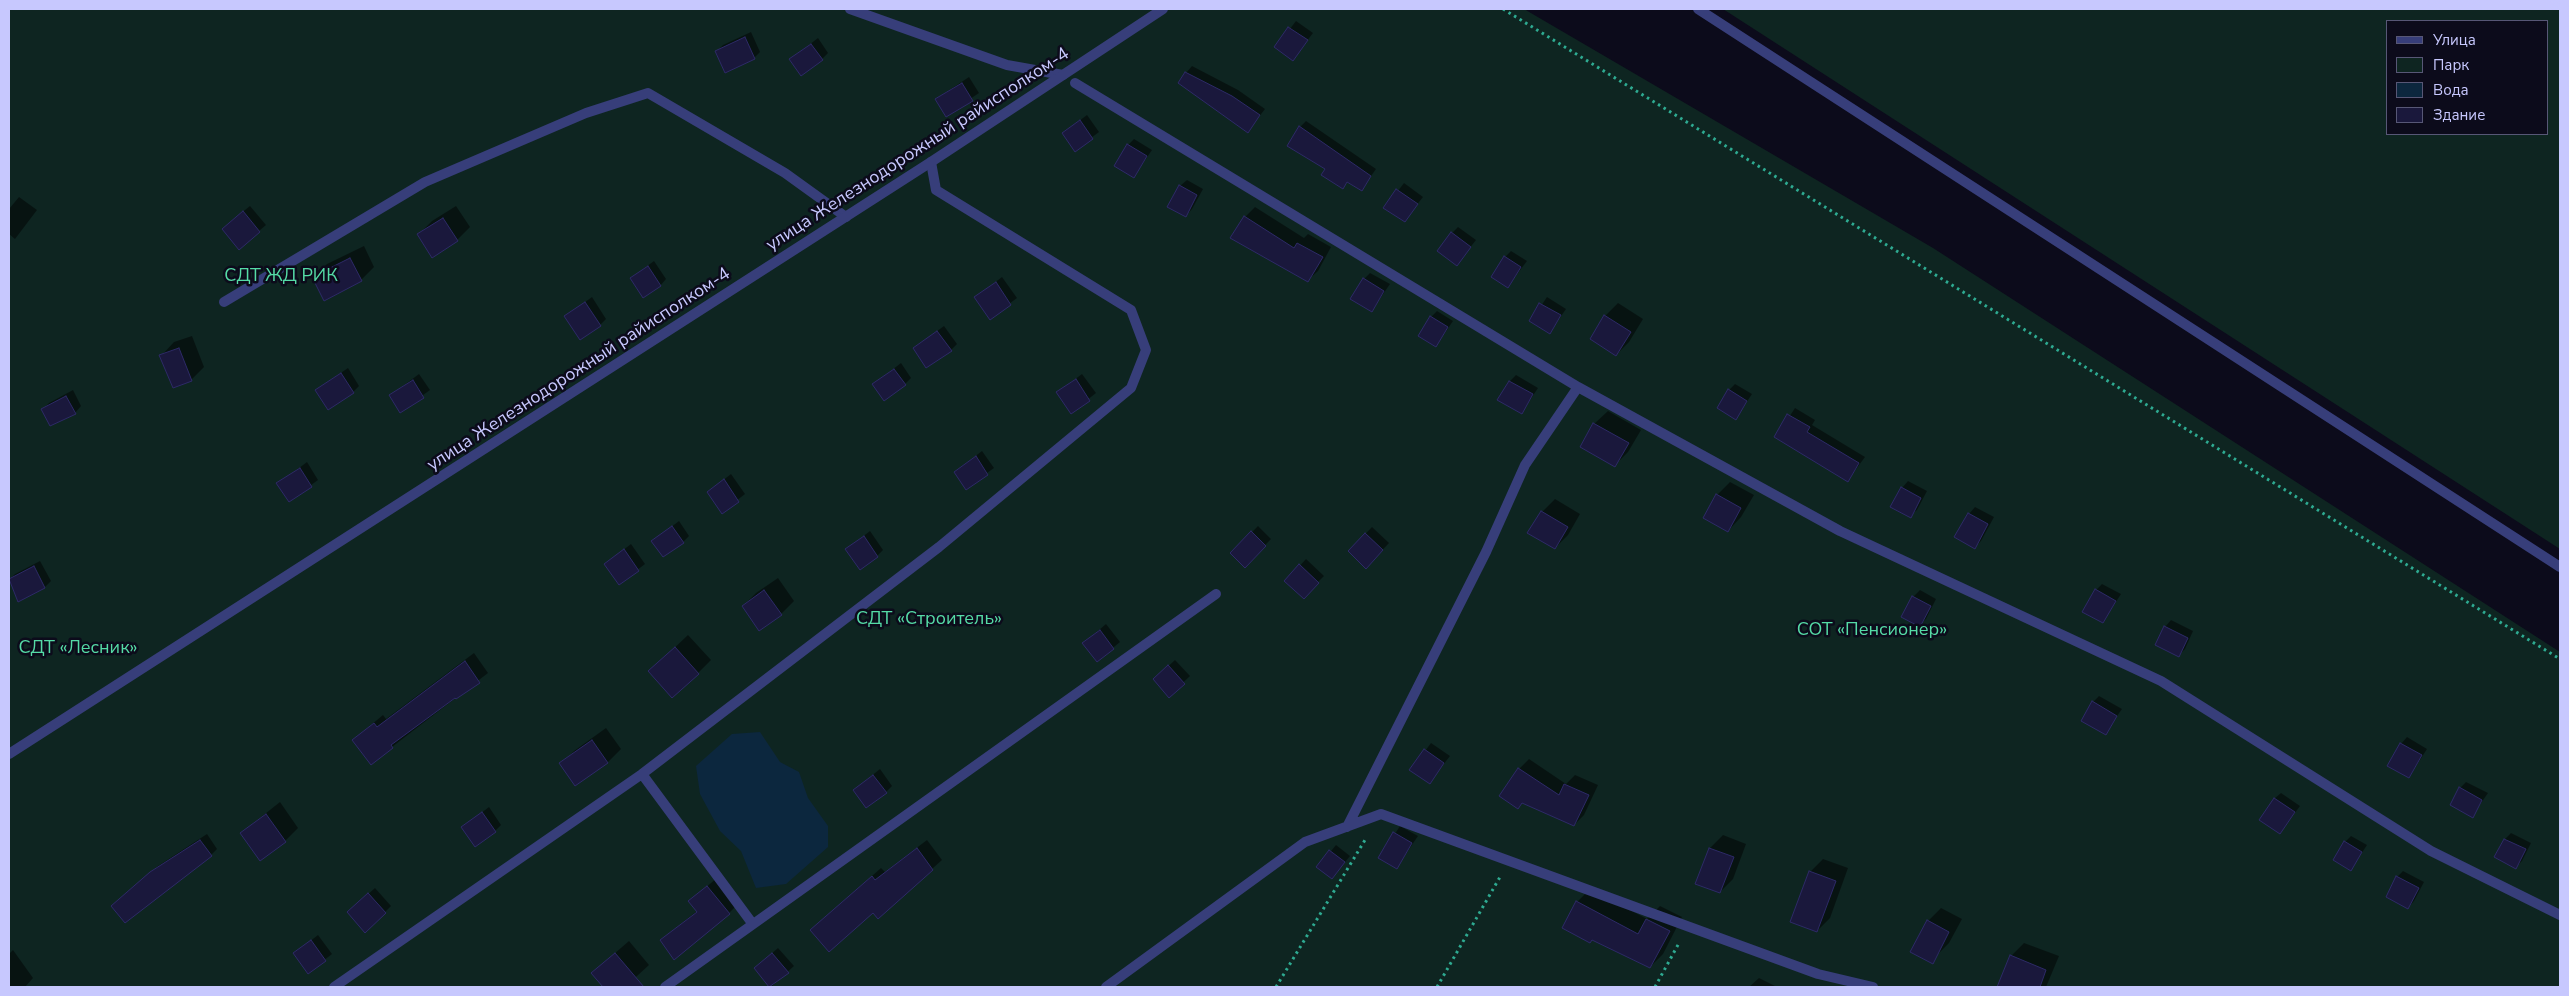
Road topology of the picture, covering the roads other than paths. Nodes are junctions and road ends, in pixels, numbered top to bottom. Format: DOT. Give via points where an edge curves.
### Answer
graph roads {
  1 [pos="850,9"];
  2 [pos="1164,9"];
  3 [pos="1698,9"];
  4 [pos="1063,75"];
  5 [pos="1076,83"];
  6 [pos="931,162"];
  7 [pos="846,218"];
  8 [pos="224,302"];
  9 [pos="1578,387"];
  10 [pos="2560,567"];
  11 [pos="1216,594"];
  12 [pos="9,754"];
  13 [pos="642,774"];
  14 [pos="1347,827"];
  15 [pos="2560,915"];
  16 [pos="752,923"];
  17 [pos="334,987"];
  18 [pos="665,987"];
  19 [pos="1106,987"];
  20 [pos="1873,987"];
  1 -- 4 [label="street" via="1007,65"];
  2 -- 4 [label="street, улица Железнодорожный райисполком-4"];
  3 -- 10 [label="street"];
  4 -- 6 [label="street, улица Железнодорожный райисполком-4"];
  5 -- 9 [label="street"];
  6 -- 7 [label="street, улица Железнодорожный райисполком-4"];
  6 -- 13 [label="street" via="936,190 1131,310 1146,350 1130,388 939,548"];
  7 -- 8 [label="street" via="786,173 648,93 586,114 425,182"];
  7 -- 12 [label="street, улица Железнодорожный райисполком-4"];
  9 -- 14 [label="street" via="1525,465 1486,552"];
  9 -- 15 [label="street" via="1840,531 2161,681 2431,851"];
  11 -- 16 [label="street"];
  13 -- 16 [label="street"];
  13 -- 17 [label="street"];
  14 -- 19 [label="street" via="1305,842"];
  14 -- 20 [label="street" via="1381,814 1818,974"];
  16 -- 18 [label="street"];
}
